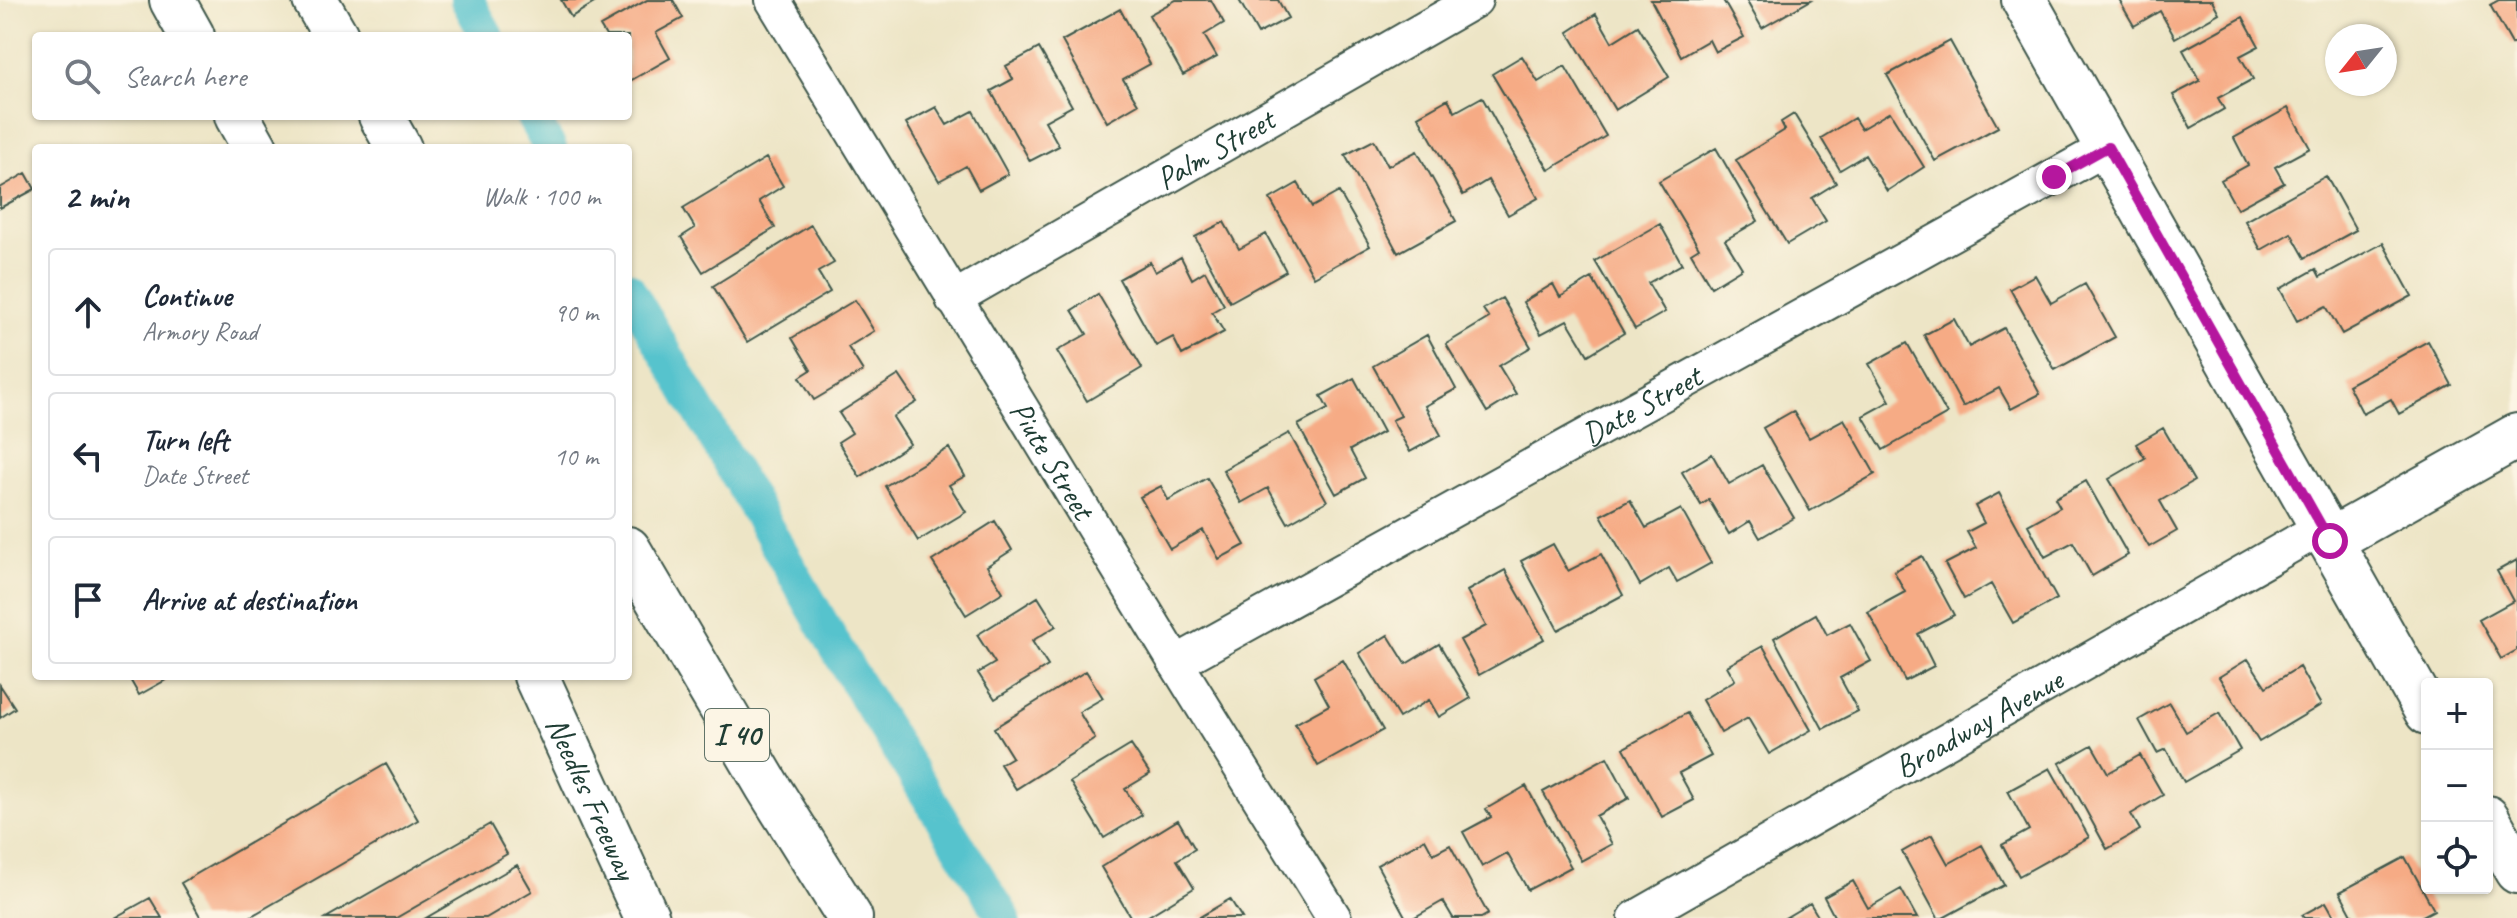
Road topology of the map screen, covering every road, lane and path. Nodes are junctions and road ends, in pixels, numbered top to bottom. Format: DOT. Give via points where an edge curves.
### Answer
graph roads {
  1 [pos="172,0"];
  2 [pos="315,0"];
  3 [pos="773,0"];
  4 [pos="1475,0"];
  5 [pos="2024,0"];
  6 [pos="190,32"];
  7 [pos="334,32"];
  8 [pos="239,120"];
  9 [pos="383,120"];
  10 [pos="253,144"];
  11 [pos="397,144"];
  12 [pos="2108,147"];
  13 [pos="953,299"];
  14 [pos="2517,436"];
  15 [pos="2326,534"];
  16 [pos="632,556"];
  17 [pos="1176,663"];
  18 [pos="538,680"];
  19 [pos="2421,701"];
  20 [pos="2489,822"];
  21 [pos="2517,871"];
  22 [pos="647,918"];
  23 [pos="850,918"];
  24 [pos="1334,918"];
  25 [pos="1636,918"];
  1 -- 6 [label="main road"];
  2 -- 7 [label="main road"];
  3 -- 13 [label="street, Piute Street"];
  4 -- 13 [label="street, Palm Street"];
  5 -- 12 [label="main road"];
  8 -- 10 [label="main road"];
  9 -- 11 [label="main road"];
  12 -- 15 [label="main road"];
  12 -- 17 [label="street, Date Street"];
  13 -- 17 [label="street, Piute Street"];
  14 -- 15 [label="main road, Broadway Avenue"];
  15 -- 19 [label="main road"];
  15 -- 25 [label="street, Broadway Avenue"];
  16 -- 23 [label="main road, I 40"];
  17 -- 24 [label="street, Piute Street"];
  18 -- 22 [label="main road, Needles Freeway"];
  20 -- 21 [label="main road"];
}
